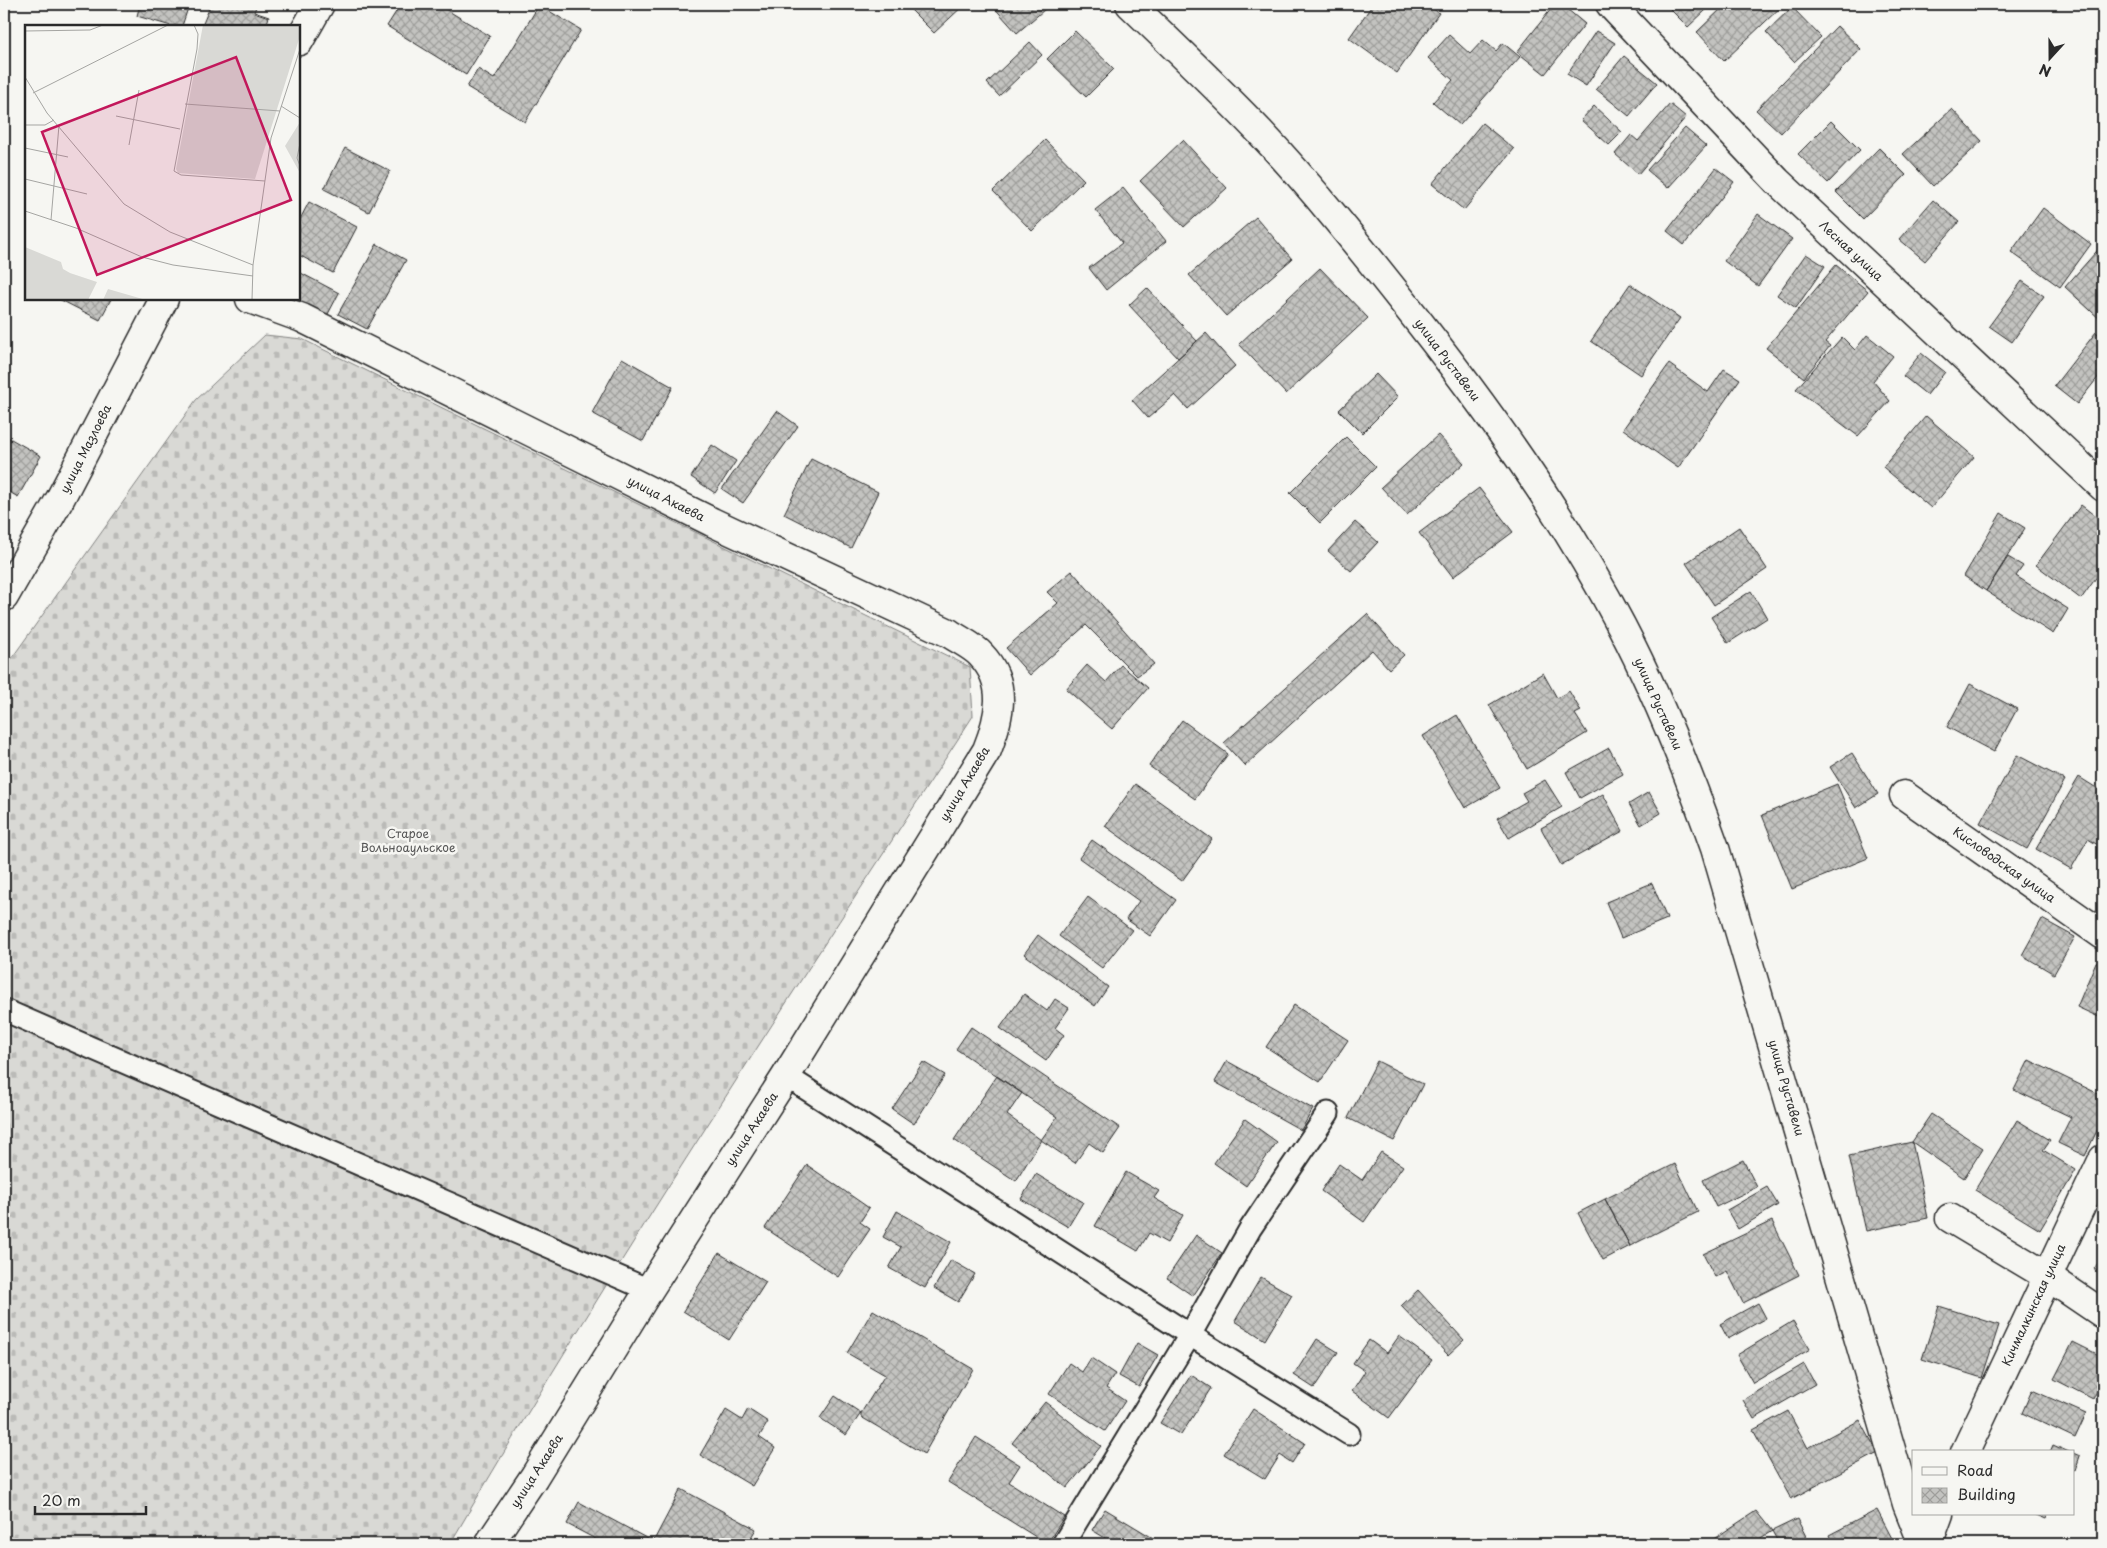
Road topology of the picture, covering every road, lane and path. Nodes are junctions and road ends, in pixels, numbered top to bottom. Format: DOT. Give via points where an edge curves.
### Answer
graph roads {
  1 [pos="320,4"];
  2 [pos="1130,4"];
  3 [pos="1611,4"];
  4 [pos="300,39"];
  5 [pos="163,300"];
  6 [pos="253,300"];
  7 [pos="2103,487"];
  8 [pos="4,596"];
  9 [pos="1904,795"];
  10 [pos="2103,935"];
  11 [pos="4,1010"];
  12 [pos="786,1076"];
  13 [pos="1328,1113"];
  14 [pos="2103,1159"];
  15 [pos="1950,1218"];
  16 [pos="2047,1276"];
  17 [pos="649,1290"];
  18 [pos="2103,1314"];
  19 [pos="1190,1335"];
  20 [pos="1349,1434"];
  21 [pos="1966,1450"];
  22 [pos="1938,1516"];
  23 [pos="489,1544"];
  24 [pos="1062,1544"];
  25 [pos="1923,1544"];
  26 [pos="1928,1544"];
  1 -- 4 [label="street"];
  2 -- 25 [label="street, улица Руставели" via="1261,133 1338,221 1434,342 1505,437 1552,508 1622,627 1688,771 1715,848 1907,1504"];
  3 -- 7 [label="street, Лесная улица" via="1777,182"];
  5 -- 8 [label="street, улица Мазлоева" via="60,499"];
  6 -- 12 [label="street, улица Акаева" via="302,318 712,522 949,633 980,654 995,672 1000,697 997,724 987,750"];
  9 -- 10 [label="street, Кисловодская улица"];
  11 -- 17 [label="lane"];
  12 -- 17 [label="street, улица Акаева"];
  12 -- 19 [label="lane"];
  13 -- 19 [label="lane" via="1250,1229"];
  14 -- 16 [label="street, Кичмалкинская улица"];
  15 -- 16 [label="street"];
  16 -- 18 [label="street"];
  16 -- 21 [label="street, Кичмалкинская улица"];
  17 -- 23 [label="street, улица Акаева"];
  19 -- 20 [label="lane"];
  19 -- 24 [label="lane"];
  22 -- 26 [label="street"];
}
